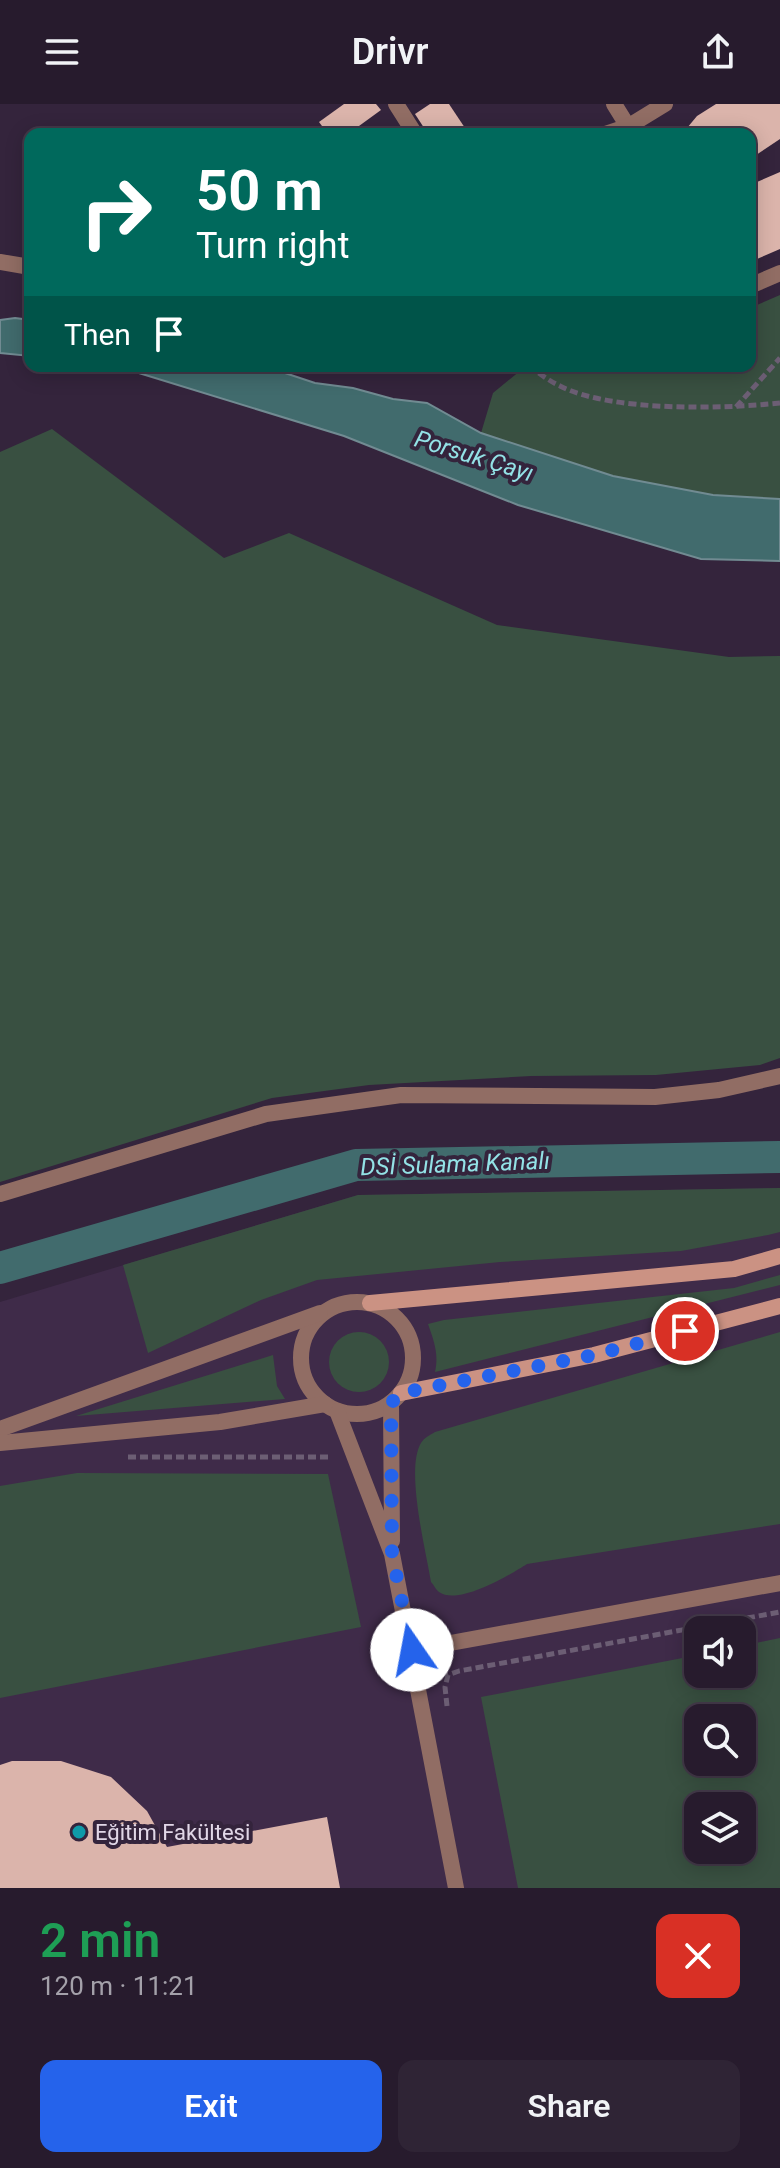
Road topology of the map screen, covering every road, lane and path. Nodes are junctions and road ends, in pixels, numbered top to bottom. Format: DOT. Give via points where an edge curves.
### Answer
graph roads {
  1 [pos="396,104"];
  2 [pos="614,104"];
  3 [pos="665,104"];
  4 [pos="411,128"];
  5 [pos="630,128"];
  6 [pos="634,128"];
  7 [pos="0,262"];
  8 [pos="24,266"];
  9 [pos="780,273"];
  10 [pos="756,283"];
  11 [pos="780,358"];
  12 [pos="538,372"];
  13 [pos="780,403"];
  14 [pos="736,408"];
  15 [pos="780,1076"];
  16 [pos="0,1194"];
  17 [pos="780,1256"];
  18 [pos="370,1303"];
  19 [pos="780,1306"];
  20 [pos="329,1309"];
  21 [pos="396,1398"];
  22 [pos="331,1407"];
  23 [pos="0,1429"];
  24 [pos="0,1443"];
  25 [pos="116,1457"];
  26 [pos="355,1457"];
  27 [pos="392,1554"];
  28 [pos="780,1583"];
  29 [pos="780,1612"];
  30 [pos="412,1650"];
  31 [pos="447,1707"];
  32 [pos="456,1888"];
  1 -- 4 [label="street"];
  2 -- 5 [label="street"];
  3 -- 6 [label="street"];
  7 -- 8 [label="street"];
  9 -- 10 [label="street"];
  11 -- 14 [label="path"];
  12 -- 14 [label="path" via="561,387 605,400"];
  13 -- 14 [label="path"];
  15 -- 16 [label="street" via="655,1097 401,1095 266,1114"];
  17 -- 18 [label="street" via="734,1269"];
  18 -- 20 [label="street"];
  18 -- 21 [label="street" via="395,1317 410,1340 412,1368"];
  19 -- 21 [label="street" via="594,1355"];
  20 -- 22 [label="street" via="309,1329 301,1356 306,1383"];
  20 -- 23 [label="street"];
  21 -- 22 [label="street" via="365,1414"];
  21 -- 27 [label="street"];
  22 -- 24 [label="street"];
  22 -- 26 [label="street"];
  25 -- 26 [label="path"];
  26 -- 27 [label="street"];
  27 -- 30 [label="street"];
  28 -- 30 [label="street"];
  29 -- 31 [label="path" via="459,1671 448,1675"];
  30 -- 32 [label="street"];
}
